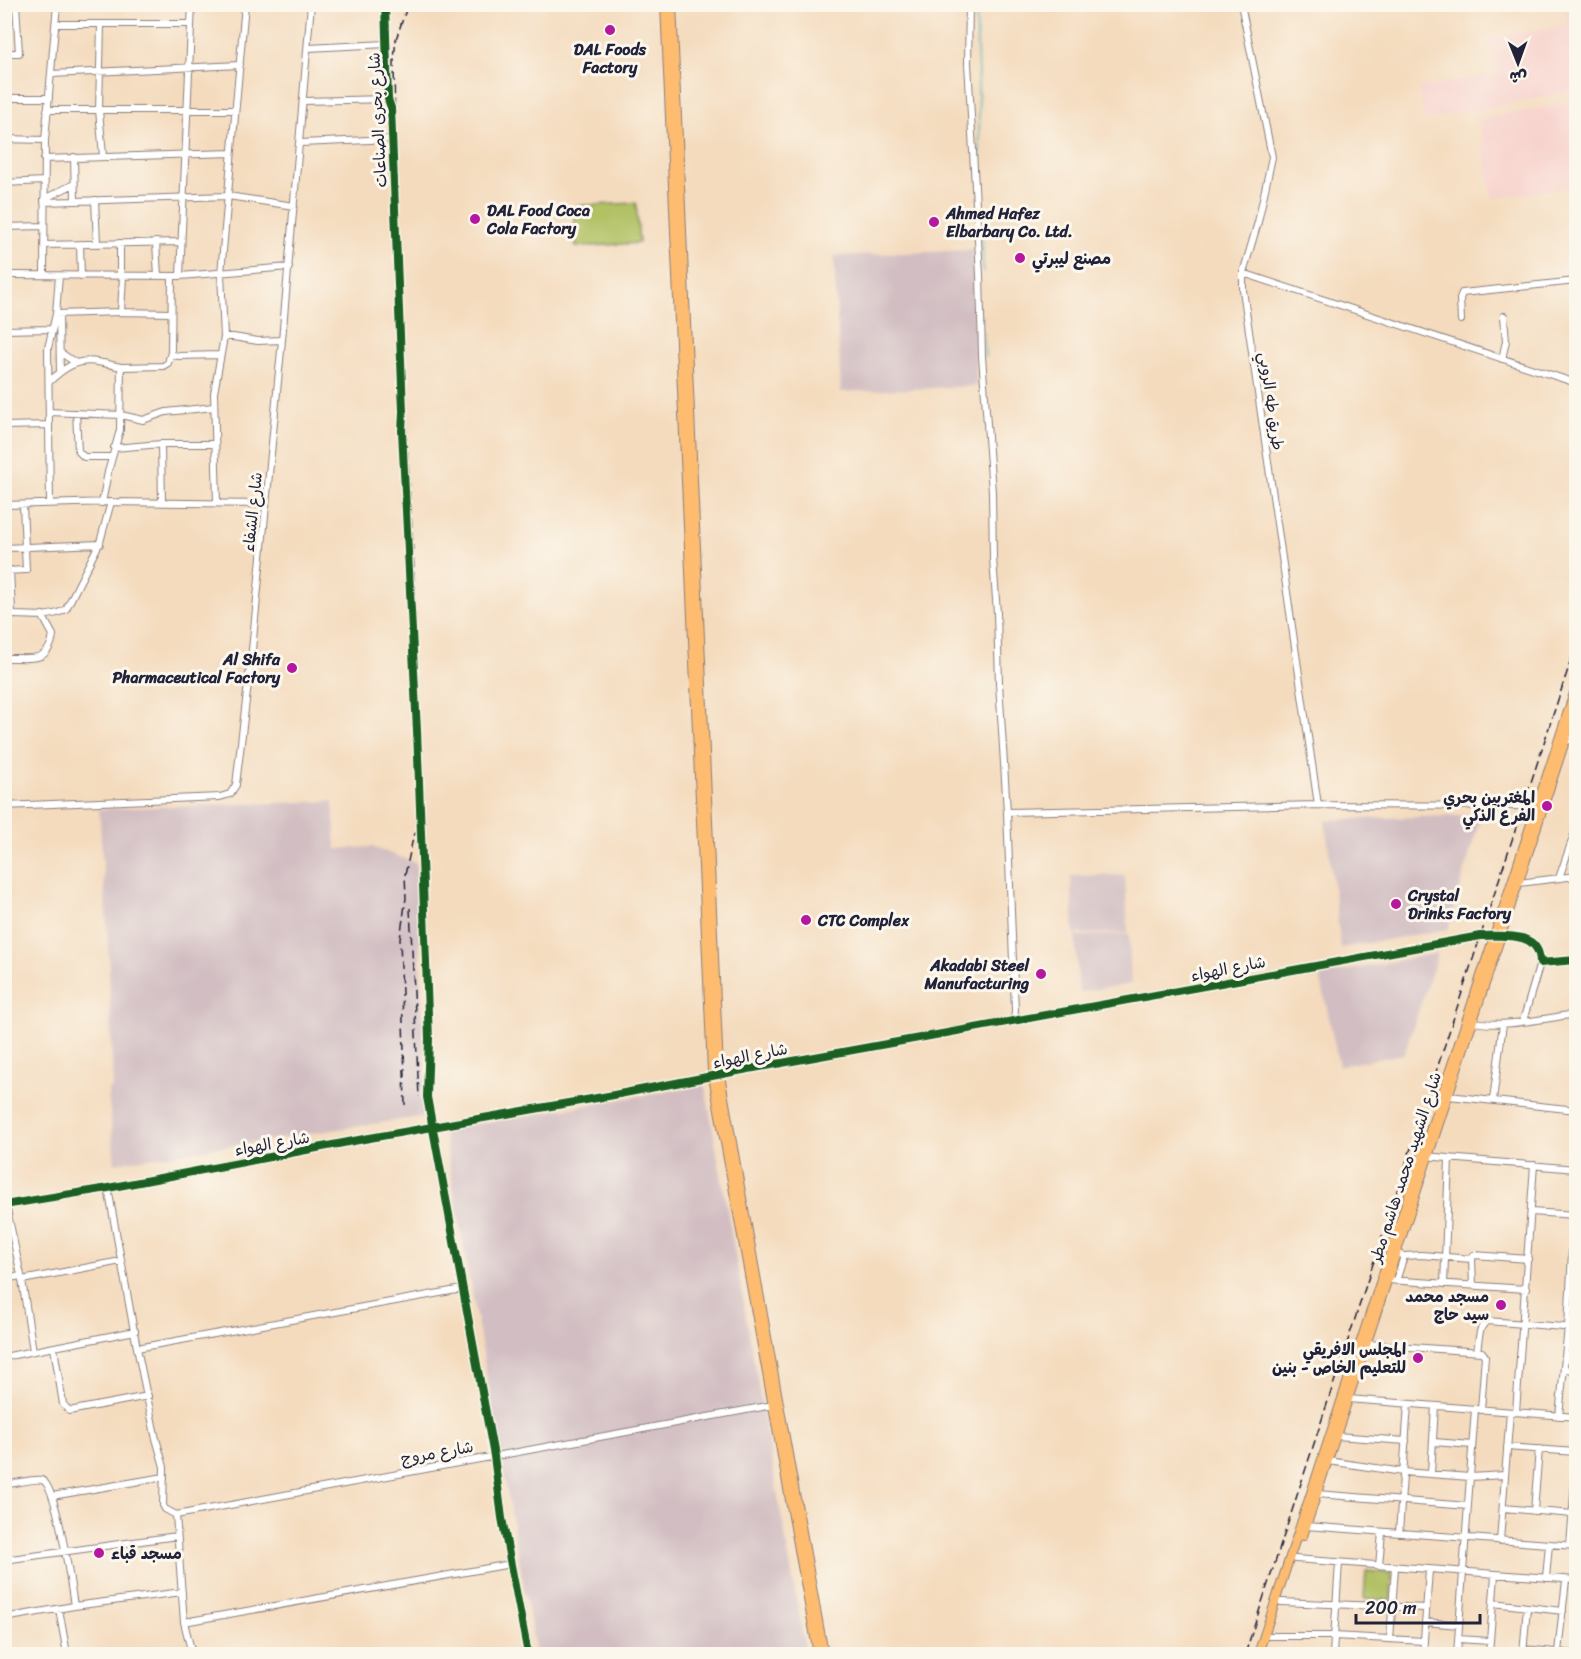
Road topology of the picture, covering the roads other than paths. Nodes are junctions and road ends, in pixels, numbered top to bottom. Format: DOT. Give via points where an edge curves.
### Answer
graph roads {
  1 [pos="16,4"];
  2 [pos="57,4"];
  3 [pos="192,4"];
  4 [pos="245,4"];
  5 [pos="311,4"];
  6 [pos="385,4"];
  7 [pos="665,4"];
  8 [pos="672,4"];
  9 [pos="969,4"];
  10 [pos="1241,4"];
  11 [pos="56,24"];
  12 [pos="101,24"];
  13 [pos="191,24"];
  14 [pos="386,44"];
  15 [pos="308,48"];
  16 [pos="4,53"];
  17 [pos="240,65"];
  18 [pos="188,67"];
  19 [pos="100,71"];
  20 [pos="51,74"];
  21 [pos="4,98"];
  22 [pos="49,98"];
  23 [pos="388,99"];
  24 [pos="303,101"];
  25 [pos="47,110"];
  26 [pos="99,110"];
  27 [pos="186,110"];
  28 [pos="235,110"];
  29 [pos="675,135"];
  30 [pos="4,139"];
  31 [pos="393,139"];
  32 [pos="45,140"];
  33 [pos="300,143"];
  34 [pos="231,153"];
  35 [pos="184,154"];
  36 [pos="103,156"];
  37 [pos="74,157"];
  38 [pos="44,159"];
  39 [pos="44,182"];
  40 [pos="4,183"];
  41 [pos="74,184"];
  42 [pos="228,195"];
  43 [pos="183,197"];
  44 [pos="44,200"];
  45 [pos="95,200"];
  46 [pos="75,201"];
  47 [pos="294,206"];
  48 [pos="44,226"];
  49 [pos="4,227"];
  50 [pos="156,242"];
  51 [pos="180,242"];
  52 [pos="97,243"];
  53 [pos="120,243"];
  54 [pos="80,244"];
  55 [pos="44,245"];
  56 [pos="289,267"];
  57 [pos="220,273"];
  58 [pos="1243,273"];
  59 [pos="4,275"];
  60 [pos="44,275"];
  61 [pos="58,276"];
  62 [pos="81,276"];
  63 [pos="122,276"];
  64 [pos="158,276"];
  65 [pos="172,276"];
  66 [pos="180,276"];
  67 [pos="1576,281"];
  68 [pos="121,312"];
  69 [pos="57,314"];
  70 [pos="171,314"];
  71 [pos="1504,316"];
  72 [pos="1461,320"];
  73 [pos="51,329"];
  74 [pos="4,330"];
  75 [pos="224,337"];
  76 [pos="282,340"];
  77 [pos="171,352"];
  78 [pos="61,353"];
  79 [pos="220,355"];
  80 [pos="1502,359"];
  81 [pos="76,363"];
  82 [pos="121,367"];
  83 [pos="60,372"];
  84 [pos="50,382"];
  85 [pos="1576,383"];
  86 [pos="214,407"];
  87 [pos="49,412"];
  88 [pos="76,413"];
  89 [pos="121,415"];
  90 [pos="49,425"];
  91 [pos="4,426"];
  92 [pos="161,444"];
  93 [pos="214,444"];
  94 [pos="114,448"];
  95 [pos="112,457"];
  96 [pos="111,502"];
  97 [pos="102,503"];
  98 [pos="162,503"];
  99 [pos="217,503"];
  100 [pos="50,504"];
  101 [pos="266,504"];
  102 [pos="4,505"];
  103 [pos="23,505"];
  104 [pos="99,544"];
  105 [pos="24,547"];
  106 [pos="4,548"];
  107 [pos="7,571"];
  108 [pos="8,615"];
  109 [pos="42,615"];
  110 [pos="4,658"];
  111 [pos="1576,687"];
  112 [pos="1575,699"];
  113 [pos="1576,708"];
  114 [pos="1576,737"];
  115 [pos="1565,742"];
  116 [pos="1317,805"];
  117 [pos="4,806"];
  118 [pos="1538,806"];
  119 [pos="1007,812"];
  120 [pos="1576,829"];
  121 [pos="1576,876"];
  122 [pos="1559,878"];
  123 [pos="1519,884"];
  124 [pos="1498,937"];
  125 [pos="1576,960"];
  126 [pos="1540,963"];
  127 [pos="1576,1014"];
  128 [pos="1470,1021"];
  129 [pos="1523,1021"];
  130 [pos="1014,1022"];
  131 [pos="1503,1024"];
  132 [pos="716,1075"];
  133 [pos="1449,1096"];
  134 [pos="1493,1100"];
  135 [pos="1576,1110"];
  136 [pos="432,1129"];
  137 [pos="1426,1157"];
  138 [pos="1449,1159"];
  139 [pos="1534,1165"];
  140 [pos="1576,1169"];
  141 [pos="108,1188"];
  142 [pos="5,1205"];
  143 [pos="1531,1212"];
  144 [pos="1575,1215"];
  145 [pos="1398,1253"];
  146 [pos="1445,1258"];
  147 [pos="1472,1259"];
  148 [pos="1528,1259"];
  149 [pos="122,1261"];
  150 [pos="751,1269"];
  151 [pos="22,1278"];
  152 [pos="4,1279"];
  153 [pos="1392,1281"];
  154 [pos="1574,1281"];
  155 [pos="1444,1284"];
  156 [pos="1473,1285"];
  157 [pos="462,1289"];
  158 [pos="1526,1289"];
  159 [pos="1523,1323"];
  160 [pos="1568,1327"];
  161 [pos="1576,1328"];
  162 [pos="135,1331"];
  163 [pos="1366,1344"];
  164 [pos="54,1348"];
  165 [pos="137,1348"];
  166 [pos="33,1351"];
  167 [pos="1478,1351"];
  168 [pos="4,1357"];
  169 [pos="1564,1369"];
  170 [pos="1576,1370"];
  171 [pos="148,1396"];
  172 [pos="1348,1399"];
  173 [pos="1408,1404"];
  174 [pos="773,1405"];
  175 [pos="1435,1406"];
  176 [pos="1478,1409"];
  177 [pos="1513,1412"];
  178 [pos="1559,1416"];
  179 [pos="1576,1417"];
  180 [pos="1336,1436"];
  181 [pos="1406,1441"];
  182 [pos="1434,1442"];
  183 [pos="1472,1445"];
  184 [pos="1507,1447"];
  185 [pos="1539,1449"];
  186 [pos="1576,1452"];
  187 [pos="494,1456"];
  188 [pos="1328,1461"];
  189 [pos="1576,1469"];
  190 [pos="1403,1472"];
  191 [pos="1431,1473"];
  192 [pos="1505,1475"];
  193 [pos="164,1477"];
  194 [pos="1470,1477"];
  195 [pos="4,1485"];
  196 [pos="1317,1494"];
  197 [pos="52,1496"];
  198 [pos="1401,1502"];
  199 [pos="1468,1506"];
  200 [pos="1503,1508"];
  201 [pos="1534,1511"];
  202 [pos="1573,1514"];
  203 [pos="176,1515"];
  204 [pos="1306,1526"];
  205 [pos="1382,1532"];
  206 [pos="1399,1533"];
  207 [pos="177,1536"];
  208 [pos="1465,1538"];
  209 [pos="1500,1541"];
  210 [pos="1549,1544"];
  211 [pos="1573,1546"];
  212 [pos="65,1550"];
  213 [pos="1295,1559"];
  214 [pos="4,1560"];
  215 [pos="1338,1563"];
  216 [pos="511,1564"];
  217 [pos="1379,1566"];
  218 [pos="1395,1567"];
  219 [pos="1429,1570"];
  220 [pos="1463,1573"];
  221 [pos="1495,1575"];
  222 [pos="1546,1578"];
  223 [pos="1566,1580"];
  224 [pos="1576,1580"];
  225 [pos="182,1592"];
  226 [pos="1281,1602"];
  227 [pos="1493,1603"];
  228 [pos="1336,1604"];
  229 [pos="74,1606"];
  230 [pos="1393,1606"];
  231 [pos="1527,1607"];
  232 [pos="1426,1608"];
  233 [pos="59,1609"];
  234 [pos="1563,1611"];
  235 [pos="4,1618"];
  236 [pos="184,1622"];
  237 [pos="1425,1622"];
  238 [pos="1459,1625"];
  239 [pos="1269,1636"];
  240 [pos="1334,1636"];
  241 [pos="1458,1638"];
  242 [pos="1390,1639"];
  243 [pos="1424,1641"];
  244 [pos="1490,1641"];
  245 [pos="191,1652"];
  246 [pos="1523,1652"];
  247 [pos="1558,1652"];
  248 [pos="67,1654"];
  249 [pos="168,1654"];
  250 [pos="528,1654"];
  251 [pos="818,1654"];
  252 [pos="825,1654"];
  253 [pos="1258,1654"];
  254 [pos="1263,1654"];
  255 [pos="1333,1654"];
  256 [pos="1423,1654"];
  257 [pos="1457,1654"];
  258 [pos="1489,1654"];
  259 [pos="1576,1654"];
  1 -- 16 [label="street" via="19,53"];
  2 -- 11 [label="street"];
  3 -- 13 [label="street"];
  4 -- 17 [label="street"];
  5 -- 15 [label="street, شارع الشفاء"];
  6 -- 14 [label="street, شارع بحرى الصناعات"];
  7 -- 29 [label="main road"];
  8 -- 29 [label="main road"];
  9 -- 119 [label="street" via="968,63"];
  10 -- 58 [label="street, طريق طه الروبي" via="1272,157"];
  11 -- 12 [label="street"];
  11 -- 20 [label="street"];
  12 -- 13 [label="street"];
  12 -- 19 [label="street"];
  13 -- 18 [label="street"];
  14 -- 15 [label="street"];
  14 -- 23 [label="street, شارع بحرى الصناعات"];
  15 -- 24 [label="street, شارع الشفاء"];
  17 -- 18 [label="street"];
  17 -- 28 [label="street"];
  18 -- 19 [label="street"];
  18 -- 27 [label="street"];
  19 -- 20 [label="street"];
  19 -- 26 [label="street"];
  20 -- 22 [label="street"];
  21 -- 22 [label="street"];
  22 -- 25 [label="street"];
  23 -- 24 [label="street"];
  23 -- 31 [label="street, شارع بحرى الصناعات"];
  24 -- 33 [label="street, شارع الشفاء"];
  25 -- 26 [label="street"];
  25 -- 32 [label="street"];
  26 -- 27 [label="street"];
  26 -- 36 [label="street"];
  27 -- 28 [label="street"];
  27 -- 35 [label="street"];
  28 -- 34 [label="street"];
  29 -- 132 [label="main road"];
  30 -- 32 [label="street"];
  31 -- 33 [label="street"];
  31 -- 136 [label="street, شارع بحرى الصناعات" via="428,1019 427,1097"];
  32 -- 38 [label="street"];
  33 -- 47 [label="street, شارع الشفاء"];
  34 -- 35 [label="street"];
  34 -- 42 [label="street"];
  35 -- 36 [label="street"];
  35 -- 43 [label="street"];
  36 -- 37 [label="street"];
  37 -- 38 [label="street"];
  37 -- 41 [label="street"];
  38 -- 39 [label="street"];
  39 -- 40 [label="street"];
  39 -- 44 [label="street"];
  41 -- 44 [label="street"];
  41 -- 46 [label="street"];
  42 -- 43 [label="street"];
  42 -- 47 [label="street"];
  42 -- 57 [label="street"];
  43 -- 45 [label="street"];
  43 -- 51 [label="street"];
  44 -- 46 [label="street"];
  44 -- 48 [label="street"];
  45 -- 46 [label="street"];
  45 -- 52 [label="street"];
  47 -- 56 [label="street, شارع الشفاء"];
  48 -- 49 [label="street"];
  48 -- 55 [label="street"];
  50 -- 51 [label="street"];
  50 -- 53 [label="street"];
  50 -- 64 [label="street"];
  51 -- 66 [label="street"];
  52 -- 53 [label="street"];
  52 -- 54 [label="street"];
  53 -- 63 [label="street"];
  54 -- 55 [label="street"];
  54 -- 62 [label="street"];
  55 -- 60 [label="street"];
  56 -- 57 [label="street"];
  56 -- 76 [label="street, شارع الشفاء"];
  57 -- 66 [label="street"];
  57 -- 75 [label="street"];
  58 -- 80 [label="street"];
  58 -- 116 [label="street, طريق طه الروبي"];
  59 -- 60 [label="street"];
  60 -- 61 [label="street"];
  61 -- 62 [label="street"];
  61 -- 69 [label="street"];
  62 -- 63 [label="street"];
  63 -- 64 [label="street"];
  63 -- 68 [label="street"];
  64 -- 65 [label="street"];
  65 -- 66 [label="street"];
  65 -- 70 [label="street"];
  67 -- 72 [label="street" via="1462,293"];
  68 -- 69 [label="street"];
  68 -- 70 [label="street"];
  69 -- 73 [label="street"];
  69 -- 78 [label="street"];
  70 -- 77 [label="street"];
  71 -- 80 [label="street" via="1506,341"];
  73 -- 74 [label="street"];
  73 -- 84 [label="street"];
  75 -- 76 [label="street"];
  75 -- 79 [label="street"];
  76 -- 101 [label="street, شارع الشفاء"];
  77 -- 79 [label="street" via="179,356"];
  77 -- 82 [label="street" via="163,366"];
  78 -- 81 [label="street"];
  78 -- 83 [label="street"];
  79 -- 86 [label="street"];
  80 -- 85 [label="street"];
  81 -- 82 [label="street" via="90,360"];
  81 -- 83 [label="street"];
  82 -- 89 [label="street"];
  83 -- 84 [label="street"];
  84 -- 87 [label="street"];
  86 -- 89 [label="street" via="166,412 143,420"];
  86 -- 93 [label="street"];
  87 -- 88 [label="street"];
  87 -- 90 [label="street"];
  88 -- 89 [label="street"];
  88 -- 95 [label="street" via="80,455"];
  89 -- 94 [label="street"];
  90 -- 91 [label="street"];
  90 -- 100 [label="street"];
  92 -- 93 [label="street"];
  92 -- 94 [label="street"];
  92 -- 98 [label="street"];
  93 -- 99 [label="street"];
  94 -- 95 [label="street"];
  95 -- 97 [label="street"];
  96 -- 97 [label="street"];
  96 -- 98 [label="street"];
  96 -- 104 [label="street"];
  97 -- 100 [label="street"];
  98 -- 99 [label="street"];
  99 -- 101 [label="street"];
  100 -- 103 [label="street"];
  101 -- 117 [label="street, شارع الشفاء" via="239,764 236,785 230,794"];
  102 -- 103 [label="street"];
  103 -- 105 [label="street"];
  104 -- 105 [label="street"];
  104 -- 109 [label="street" via="66,609"];
  105 -- 106 [label="street"];
  105 -- 107 [label="street" via="26,570"];
  107 -- 108 [label="street"];
  108 -- 109 [label="street"];
  109 -- 110 [label="street" via="53,635 47,653 42,657"];
  111 -- 112 [label="main road, شارع الشهيد محمد هاشم مطر"];
  112 -- 118 [label="main road, شارع الشهيد محمد هاشم مطر"];
  113 -- 115 [label="main road, شارع الشهيد محمد هاشم مطر"];
  114 -- 115 [label="street"];
  115 -- 123 [label="main road, شارع الشهيد محمد هاشم مطر"];
  116 -- 118 [label="street"];
  116 -- 119 [label="street"];
  118 -- 124 [label="main road, شارع الشهيد محمد هاشم مطر"];
  119 -- 130 [label="street"];
  120 -- 122 [label="street"];
  121 -- 122 [label="street"];
  122 -- 123 [label="street"];
  123 -- 124 [label="main road, شارع الشهيد محمد هاشم مطر"];
  124 -- 126 [label="street, شارع الهواء" via="1527,940 1540,954"];
  124 -- 128 [label="main road, شارع الشهيد محمد هاشم مطر"];
  124 -- 130 [label="street, شارع الهواء" via="1480,936"];
  125 -- 126 [label="street"];
  126 -- 129 [label="street"];
  127 -- 129 [label="street"];
  128 -- 131 [label="street"];
  128 -- 133 [label="main road, شارع الشهيد محمد هاشم مطر"];
  128 -- 137 [label="main road, شارع الشهيد محمد هاشم مطر"];
  129 -- 131 [label="street"];
  130 -- 132 [label="street, شارع الهواء"];
  131 -- 134 [label="street"];
  132 -- 136 [label="street, شارع الهواء"];
  132 -- 150 [label="main road"];
  133 -- 134 [label="street"];
  133 -- 137 [label="main road, شارع الشهيد محمد هاشم مطر"];
  134 -- 135 [label="street"];
  136 -- 141 [label="street, شارع الهواء"];
  136 -- 157 [label="street, شارع بحرى الصناعات"];
  137 -- 138 [label="street"];
  137 -- 145 [label="main road, شارع الشهيد محمد هاشم مطر"];
  138 -- 139 [label="street"];
  138 -- 146 [label="street"];
  139 -- 140 [label="street"];
  139 -- 143 [label="street"];
  141 -- 142 [label="street, شارع الهواء"];
  141 -- 149 [label="street"];
  142 -- 151 [label="street"];
  143 -- 144 [label="street"];
  143 -- 148 [label="street"];
  144 -- 154 [label="street"];
  145 -- 146 [label="street"];
  145 -- 153 [label="main road, شارع الشهيد محمد هاشم مطر"];
  145 -- 253 [label="main road, شارع الشهيد محمد هاشم مطر"];
  146 -- 147 [label="street"];
  146 -- 155 [label="street"];
  147 -- 148 [label="street" via="1478,1254"];
  147 -- 156 [label="street"];
  148 -- 158 [label="street"];
  149 -- 151 [label="street"];
  149 -- 162 [label="street"];
  150 -- 174 [label="main road"];
  150 -- 252 [label="main road"];
  151 -- 152 [label="street"];
  151 -- 166 [label="street"];
  153 -- 155 [label="street"];
  153 -- 163 [label="main road, شارع الشهيد محمد هاشم مطر"];
  154 -- 160 [label="street"];
  155 -- 156 [label="street"];
  156 -- 158 [label="street"];
  157 -- 165 [label="street"];
  157 -- 187 [label="street, شارع بحرى الصناعات"];
  158 -- 159 [label="street"];
  159 -- 160 [label="street"];
  159 -- 167 [label="street" via="1483,1323"];
  159 -- 177 [label="street"];
  160 -- 161 [label="street"];
  160 -- 169 [label="street"];
  162 -- 164 [label="street"];
  162 -- 165 [label="street"];
  163 -- 167 [label="street"];
  163 -- 172 [label="main road, شارع الشهيد محمد هاشم مطر"];
  164 -- 166 [label="street"];
  164 -- 171 [label="street" via="63,1404 69,1411"];
  165 -- 171 [label="street"];
  166 -- 168 [label="street"];
  167 -- 176 [label="street" via="1485,1356"];
  169 -- 170 [label="street"];
  169 -- 178 [label="street"];
  171 -- 193 [label="street"];
  172 -- 173 [label="street"];
  172 -- 180 [label="main road, شارع الشهيد محمد هاشم مطر"];
  173 -- 175 [label="street"];
  173 -- 181 [label="street"];
  174 -- 187 [label="street, شارع مروج"];
  174 -- 251 [label="main road"];
  175 -- 176 [label="street"];
  175 -- 182 [label="street"];
  176 -- 177 [label="street"];
  176 -- 183 [label="street"];
  177 -- 178 [label="street"];
  177 -- 184 [label="street"];
  178 -- 179 [label="street"];
  180 -- 181 [label="street"];
  180 -- 188 [label="main road, شارع الشهيد محمد هاشم مطر"];
  181 -- 190 [label="street"];
  182 -- 183 [label="street"];
  182 -- 191 [label="street"];
  183 -- 194 [label="street"];
  184 -- 185 [label="street"];
  184 -- 192 [label="street"];
  185 -- 186 [label="street"];
  185 -- 201 [label="street"];
  187 -- 203 [label="street, شارع مروج"];
  187 -- 216 [label="street, شارع بحرى الصناعات"];
  188 -- 190 [label="street"];
  188 -- 196 [label="main road, شارع الشهيد محمد هاشم مطر"];
  189 -- 202 [label="street"];
  190 -- 191 [label="street"];
  190 -- 198 [label="street"];
  191 -- 194 [label="street"];
  192 -- 194 [label="street"];
  192 -- 200 [label="street"];
  193 -- 197 [label="street"];
  193 -- 203 [label="street" via="163,1504"];
  194 -- 199 [label="street"];
  195 -- 197 [label="street" via="42,1480"];
  196 -- 198 [label="street"];
  196 -- 204 [label="main road, شارع الشهيد محمد هاشم مطر"];
  197 -- 212 [label="street"];
  198 -- 199 [label="street"];
  198 -- 206 [label="street"];
  199 -- 208 [label="street"];
  200 -- 201 [label="street"];
  200 -- 209 [label="street"];
  201 -- 202 [label="street"];
  202 -- 211 [label="street"];
  203 -- 207 [label="street"];
  204 -- 205 [label="street"];
  204 -- 213 [label="main road, شارع الشهيد محمد هاشم مطر"];
  205 -- 206 [label="street"];
  205 -- 217 [label="street"];
  206 -- 208 [label="street"];
  207 -- 212 [label="street"];
  207 -- 225 [label="street"];
  208 -- 209 [label="street"];
  208 -- 220 [label="street"];
  209 -- 210 [label="street"];
  210 -- 211 [label="street"];
  210 -- 222 [label="street"];
  212 -- 214 [label="street"];
  212 -- 229 [label="street"];
  213 -- 215 [label="street"];
  213 -- 226 [label="main road, شارع الشهيد محمد هاشم مطر"];
  215 -- 217 [label="street"];
  215 -- 228 [label="street"];
  216 -- 236 [label="street"];
  216 -- 250 [label="street, شارع بحرى الصناعات"];
  217 -- 218 [label="street"];
  218 -- 219 [label="street"];
  218 -- 230 [label="street"];
  219 -- 220 [label="street"];
  219 -- 232 [label="street"];
  220 -- 221 [label="street"];
  220 -- 238 [label="street"];
  221 -- 222 [label="street"];
  221 -- 227 [label="street"];
  222 -- 223 [label="street"];
  223 -- 224 [label="street"];
  223 -- 234 [label="street"];
  225 -- 229 [label="street"];
  225 -- 236 [label="street"];
  226 -- 228 [label="street"];
  226 -- 239 [label="main road, شارع الشهيد محمد هاشم مطر"];
  227 -- 231 [label="street"];
  227 -- 244 [label="street"];
  228 -- 230 [label="street"];
  228 -- 240 [label="street"];
  229 -- 233 [label="street"];
  230 -- 232 [label="street"];
  230 -- 242 [label="street"];
  231 -- 234 [label="street"];
  231 -- 246 [label="street"];
  232 -- 237 [label="street"];
  233 -- 235 [label="street"];
  233 -- 248 [label="street"];
  234 -- 247 [label="street"];
  236 -- 245 [label="street"];
  237 -- 238 [label="street"];
  237 -- 243 [label="street"];
  238 -- 241 [label="street"];
  239 -- 240 [label="street"];
  239 -- 254 [label="main road, شارع الشهيد محمد هاشم مطر"];
  240 -- 242 [label="street"];
  240 -- 255 [label="street"];
  241 -- 244 [label="street"];
  241 -- 257 [label="street"];
  242 -- 243 [label="street"];
  243 -- 256 [label="street"];
  244 -- 258 [label="street"];
  245 -- 249 [label="street"];
  246 -- 247 [label="street"];
  247 -- 259 [label="street"];
}
